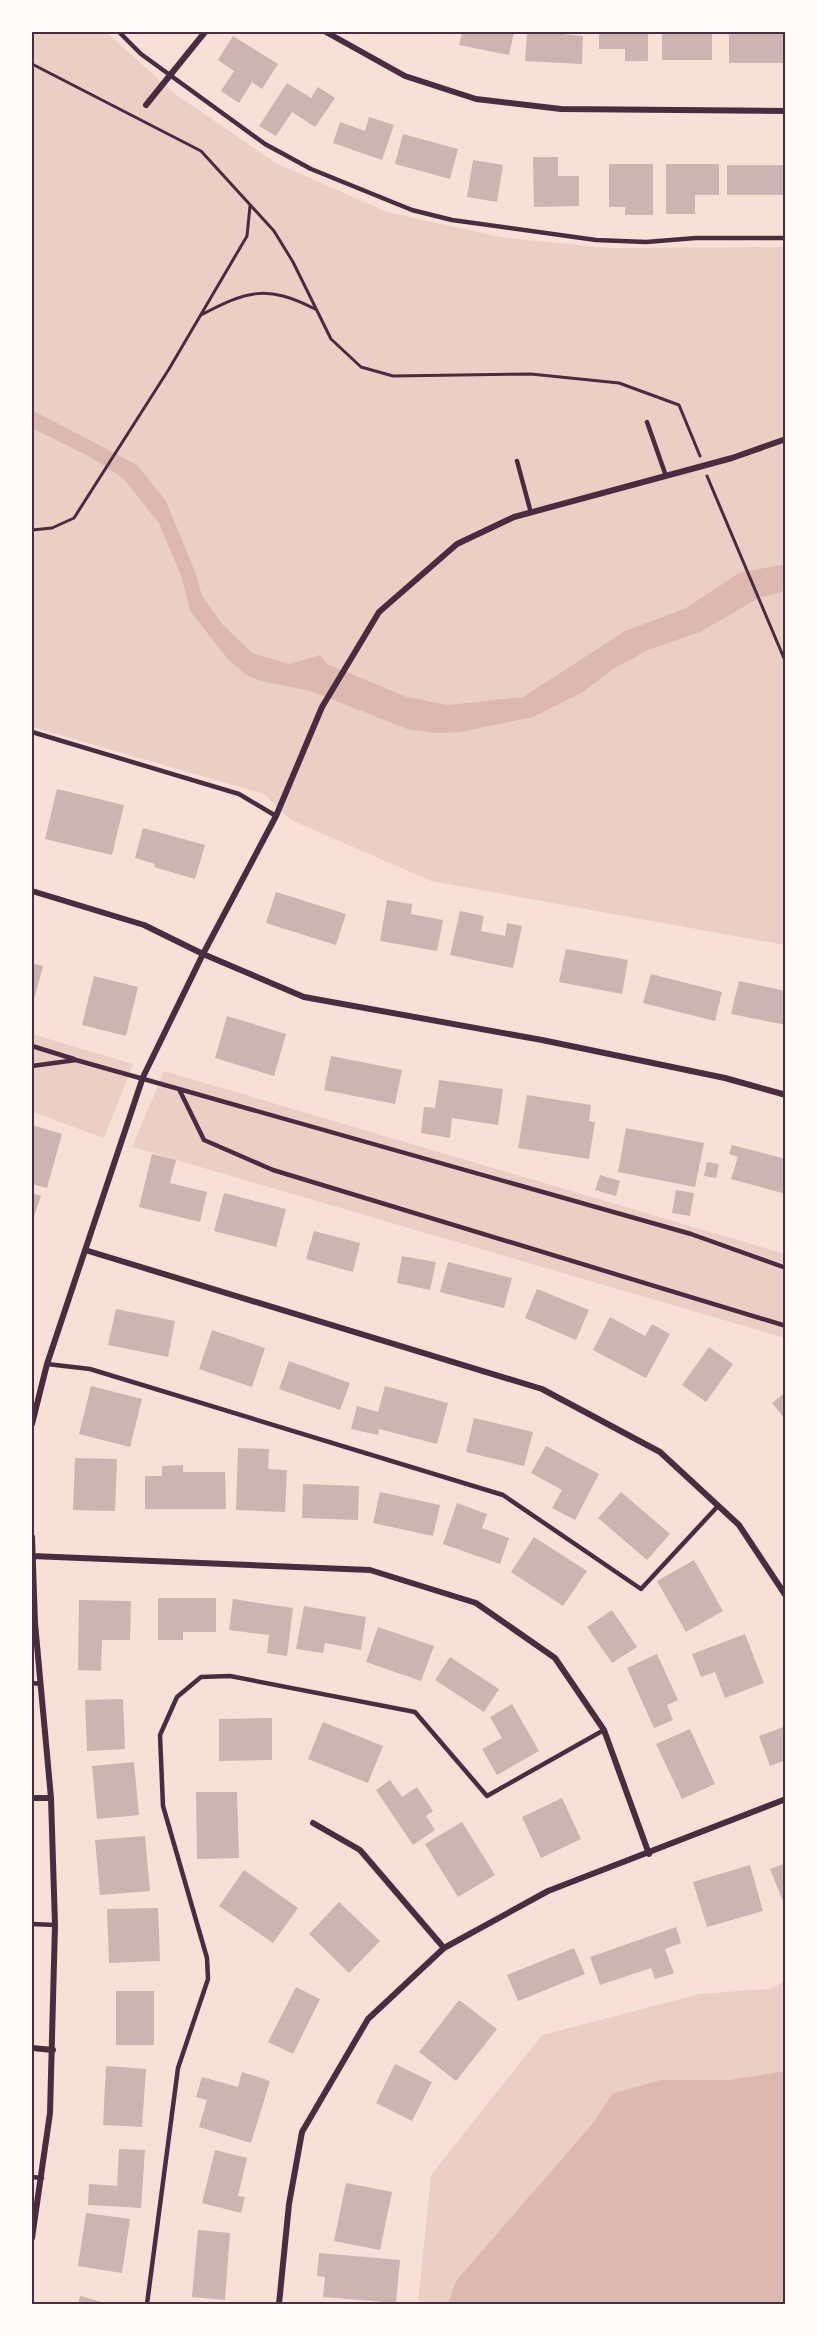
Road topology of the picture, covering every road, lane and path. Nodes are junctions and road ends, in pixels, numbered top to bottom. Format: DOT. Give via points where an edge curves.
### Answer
graph roads {
  1 [pos="119,32"];
  2 [pos="205,32"];
  3 [pos="326,32"];
  4 [pos="32,64"];
  5 [pos="171,75"];
  6 [pos="146,105"];
  7 [pos="786,111"];
  8 [pos="250,206"];
  9 [pos="786,238"];
  10 [pos="316,309"];
  11 [pos="200,316"];
  12 [pos="647,422"];
  13 [pos="786,439"];
  14 [pos="517,461"];
  15 [pos="703,466"];
  16 [pos="666,476"];
  17 [pos="531,513"];
  18 [pos="32,530"];
  19 [pos="786,663"];
  20 [pos="32,732"];
  21 [pos="276,816"];
  22 [pos="32,891"];
  23 [pos="203,954"];
  24 [pos="32,1046"];
  25 [pos="76,1060"];
  26 [pos="32,1066"];
  27 [pos="143,1077"];
  28 [pos="179,1089"];
  29 [pos="786,1095"];
  30 [pos="85,1250"];
  31 [pos="786,1268"];
  32 [pos="786,1326"];
  33 [pos="46,1364"];
  34 [pos="32,1424"];
  35 [pos="718,1506"];
  36 [pos="32,1537"];
  37 [pos="32,1556"];
  38 [pos="786,1596"];
  39 [pos="32,1683"];
  40 [pos="40,1684"];
  41 [pos="604,1730"];
  42 [pos="32,1798"];
  43 [pos="51,1798"];
  44 [pos="786,1799"];
  45 [pos="313,1823"];
  46 [pos="649,1854"];
  47 [pos="32,1924"];
  48 [pos="55,1924"];
  49 [pos="444,1948"];
  50 [pos="32,2048"];
  51 [pos="53,2050"];
  52 [pos="32,2177"];
  53 [pos="42,2178"];
  54 [pos="32,2238"];
  55 [pos="147,2304"];
  56 [pos="279,2304"];
  1 -- 5 [label="lane"];
  2 -- 5 [label="street"];
  3 -- 7 [label="street" via="405,76 476,99 561,109"];
  4 -- 8 [label="path" via="201,151"];
  5 -- 6 [label="street"];
  5 -- 9 [label="lane" via="265,144 310,170 412,210 452,220 596,240"];
  8 -- 10 [label="path" via="274,231"];
  8 -- 11 [label="path" via="247,236"];
  10 -- 11 [label="path" via="290,296 267,292 232,298"];
  10 -- 15 [label="path" via="331,339 361,367 393,376 531,374 619,383 679,405"];
  11 -- 18 [label="path" via="74,518 52,528"];
  12 -- 16 [label="lane"];
  13 -- 15 [label="street"];
  14 -- 17 [label="lane"];
  15 -- 16 [label="street"];
  15 -- 19 [label="path"];
  16 -- 17 [label="street"];
  17 -- 21 [label="street" via="457,544 379,612 322,707"];
  20 -- 21 [label="lane" via="238,794"];
  21 -- 23 [label="street"];
  22 -- 23 [label="street" via="144,925"];
  23 -- 27 [label="street"];
  23 -- 29 [label="street" via="304,997 542,1040 725,1078"];
  24 -- 25 [label="lane"];
  25 -- 26 [label="lane"];
  25 -- 27 [label="lane"];
  27 -- 28 [label="lane"];
  27 -- 30 [label="street"];
  28 -- 31 [label="lane" via="691,1234"];
  28 -- 32 [label="lane" via="204,1140 273,1170"];
  30 -- 33 [label="street"];
  30 -- 35 [label="street" via="542,1389 660,1452"];
  33 -- 34 [label="street"];
  33 -- 35 [label="lane" via="90,1369 503,1495 641,1589"];
  35 -- 38 [label="street" via="740,1525"];
  36 -- 37 [label="street"];
  37 -- 40 [label="street"];
  37 -- 41 [label="street" via="370,1570 476,1603 555,1658"];
  39 -- 40 [label="lane"];
  40 -- 43 [label="street"];
  41 -- 46 [label="street"];
  41 -- 55 [label="lane" via="486,1796 415,1712 230,1676 201,1677 177,1696 160,1735 163,1806 207,1959 208,1979 178,2068"];
  42 -- 43 [label="street"];
  43 -- 48 [label="street"];
  44 -- 46 [label="street"];
  45 -- 49 [label="street" via="360,1850"];
  46 -- 49 [label="street" via="548,1891"];
  47 -- 48 [label="lane"];
  48 -- 51 [label="street"];
  49 -- 56 [label="street" via="368,2019 302,2132"];
  50 -- 51 [label="street"];
  51 -- 53 [label="street"];
  52 -- 53 [label="lane"];
  53 -- 54 [label="street"];
}
